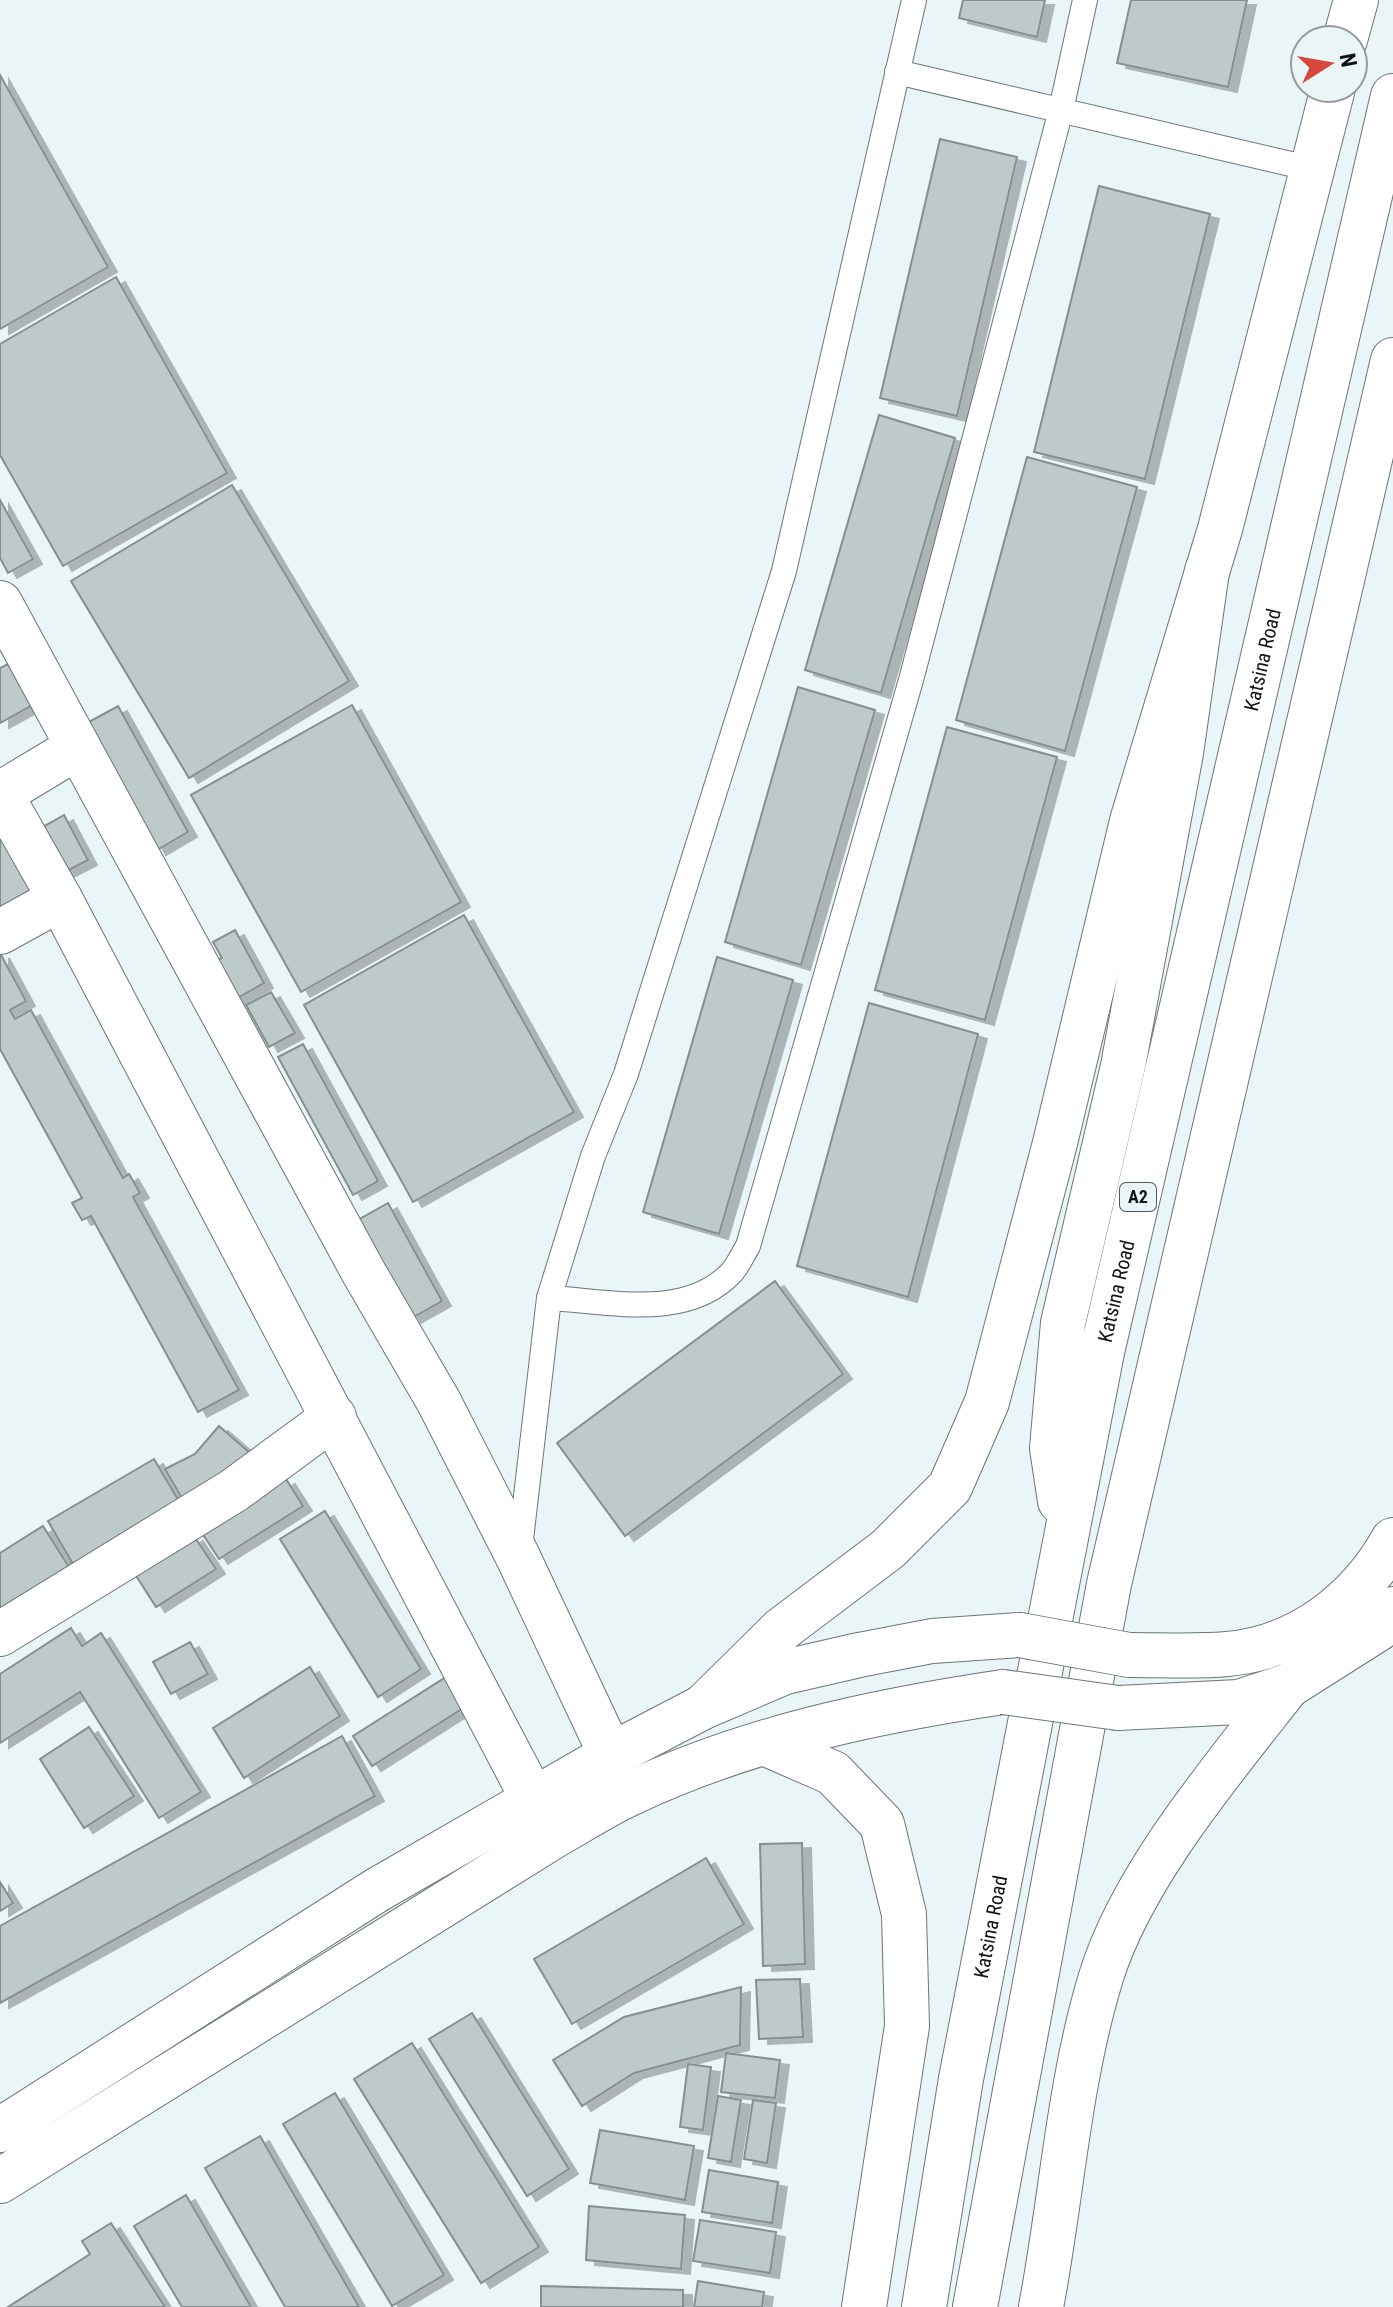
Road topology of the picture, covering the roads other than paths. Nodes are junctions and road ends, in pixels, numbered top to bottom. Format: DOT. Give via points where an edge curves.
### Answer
graph roads {
  1 [pos="914,0"];
  2 [pos="1085,0"];
  3 [pos="1356,0"];
  4 [pos="1349,24"];
  5 [pos="897,72"];
  6 [pos="1393,96"];
  7 [pos="1329,104"];
  8 [pos="1061,110"];
  9 [pos="1312,169"];
  10 [pos="1393,360"];
  11 [pos="1207,571"];
  12 [pos="0,603"];
  13 [pos="78,747"];
  14 [pos="0,794"];
  15 [pos="60,899"];
  16 [pos="0,932"];
  17 [pos="549,1298"];
  18 [pos="334,1417"];
  19 [pos="1066,1536"];
  20 [pos="1393,1540"];
  21 [pos="518,1557"];
  22 [pos="1393,1609"];
  23 [pos="0,1634"];
  24 [pos="1288,1686"];
  25 [pos="703,1707"];
  26 [pos="764,1743"];
  27 [pos="611,1755"];
  28 [pos="533,1799"];
  29 [pos="5,2116"];
  30 [pos="0,2181"];
  31 [pos="864,2307"];
  32 [pos="924,2307"];
  33 [pos="975,2307"];
  34 [pos="1041,2307"];
  1 -- 5 [label="lane"];
  2 -- 8 [label="lane"];
  3 -- 4 [label="main road"];
  5 -- 8 [label="lane"];
  5 -- 17 [label="lane" via="784,571 626,1074 593,1156"];
  6 -- 19 [label="main road, Katsina Road / A2" via="1102,1352"];
  7 -- 9 [label="main road"];
  8 -- 9 [label="lane"];
  8 -- 17 [label="lane" via="911,680 748,1246 731,1272 685,1302"];
  9 -- 11 [label="main road"];
  10 -- 33 [label="main road" via="1109,1584"];
  11 -- 19 [label="main road" via="1181,753 1123,1066 1063,1323 1052,1448"];
  11 -- 25 [label="main road" via="1132,821 987,1402 950,1487 888,1549 782,1629"];
  12 -- 13 [label="main road"];
  13 -- 14 [label="main road"];
  13 -- 21 [label="main road" via="439,1402"];
  14 -- 15 [label="main road"];
  15 -- 16 [label="main road"];
  15 -- 18 [label="main road"];
  17 -- 21 [label="lane"];
  18 -- 23 [label="main road" via="233,1491"];
  18 -- 28 [label="main road"];
  19 -- 32 [label="main road, Katsina Road / A2" via="961,2079"];
  20 -- 25 [label="main road, bridge" via="1377,1568 1330,1615 1282,1641 1229,1654 1129,1655 1020,1635 932,1641 785,1672"];
  21 -- 27 [label="main road"];
  22 -- 24 [label="main road" via="1378,1629"];
  24 -- 26 [label="main road, bridge" via="1239,1702 1118,1708 1003,1692 827,1723"];
  24 -- 34 [label="main road" via="1195,1808 1138,1895 1101,1975 1072,2102"];
  25 -- 27 [label="main road"];
  26 -- 30 [label="main road" via="629,1794 554,1836"];
  26 -- 31 [label="main road" via="833,1773 882,1824 904,1914 907,2026"];
  27 -- 28 [label="main road"];
  28 -- 29 [label="main road"];
}
